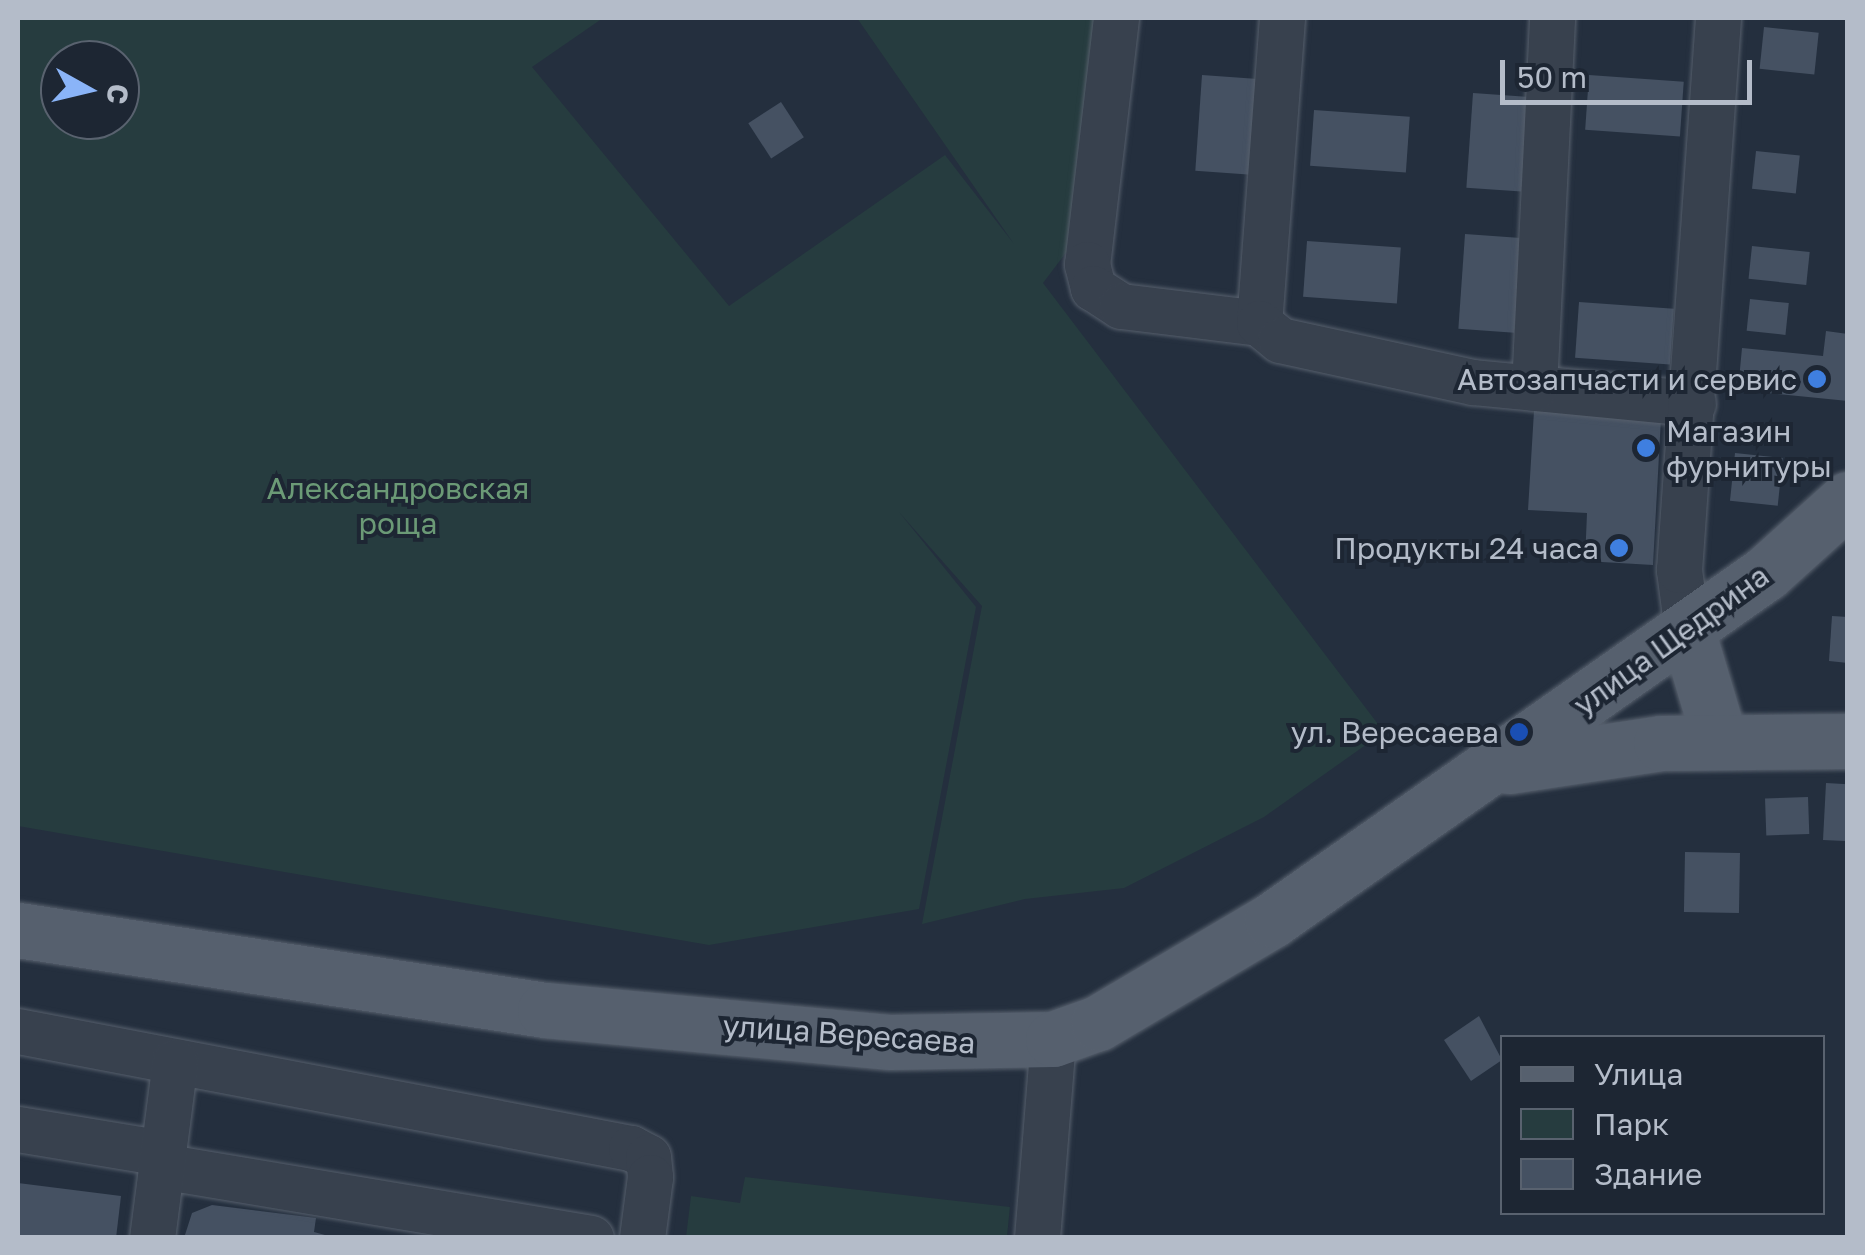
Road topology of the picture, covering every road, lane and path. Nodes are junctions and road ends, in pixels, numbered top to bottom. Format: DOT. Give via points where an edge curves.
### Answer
graph roads {
  1 [pos="1116,18"];
  2 [pos="1282,18"];
  3 [pos="1552,18"];
  4 [pos="1718,18"];
  5 [pos="1259,322"];
  6 [pos="1534,388"];
  7 [pos="1693,404"];
  8 [pos="1848,500"];
  9 [pos="1688,630"];
  10 [pos="1720,741"];
  11 [pos="1848,741"];
  12 [pos="1487,771"];
  13 [pos="18,930"];
  14 [pos="18,1032"];
  15 [pos="1054,1039"];
  16 [pos="175,1061"];
  17 [pos="18,1129"];
  18 [pos="162,1160"];
  19 [pos="152,1238"];
  20 [pos="591,1238"];
  21 [pos="642,1238"];
  22 [pos="1036,1238"];
  1 -- 5 [label="street" via="1087,264 1094,288 1121,306"];
  2 -- 5 [label="street"];
  3 -- 6 [label="street"];
  4 -- 7 [label="street"];
  5 -- 6 [label="street" via="1280,340 1348,358"];
  6 -- 7 [label="street"];
  7 -- 9 [label="street" via="1679,570"];
  8 -- 9 [label="main road, улица Щедрина"];
  9 -- 10 [label="main road"];
  9 -- 12 [label="main road, улица Щедрина"];
  10 -- 11 [label="main road, улица Вересаева"];
  10 -- 12 [label="main road, улица Вересаева" via="1568,753"];
  12 -- 15 [label="main road, улица Вересаева" via="1272,920 1098,1023"];
  13 -- 15 [label="main road, улица Вересаева" via="545,1010 892,1042"];
  14 -- 16 [label="street"];
  15 -- 22 [label="street"];
  16 -- 18 [label="street"];
  16 -- 21 [label="street" via="631,1148 648,1157"];
  17 -- 18 [label="street"];
  18 -- 19 [label="street"];
  18 -- 20 [label="street"];
}
